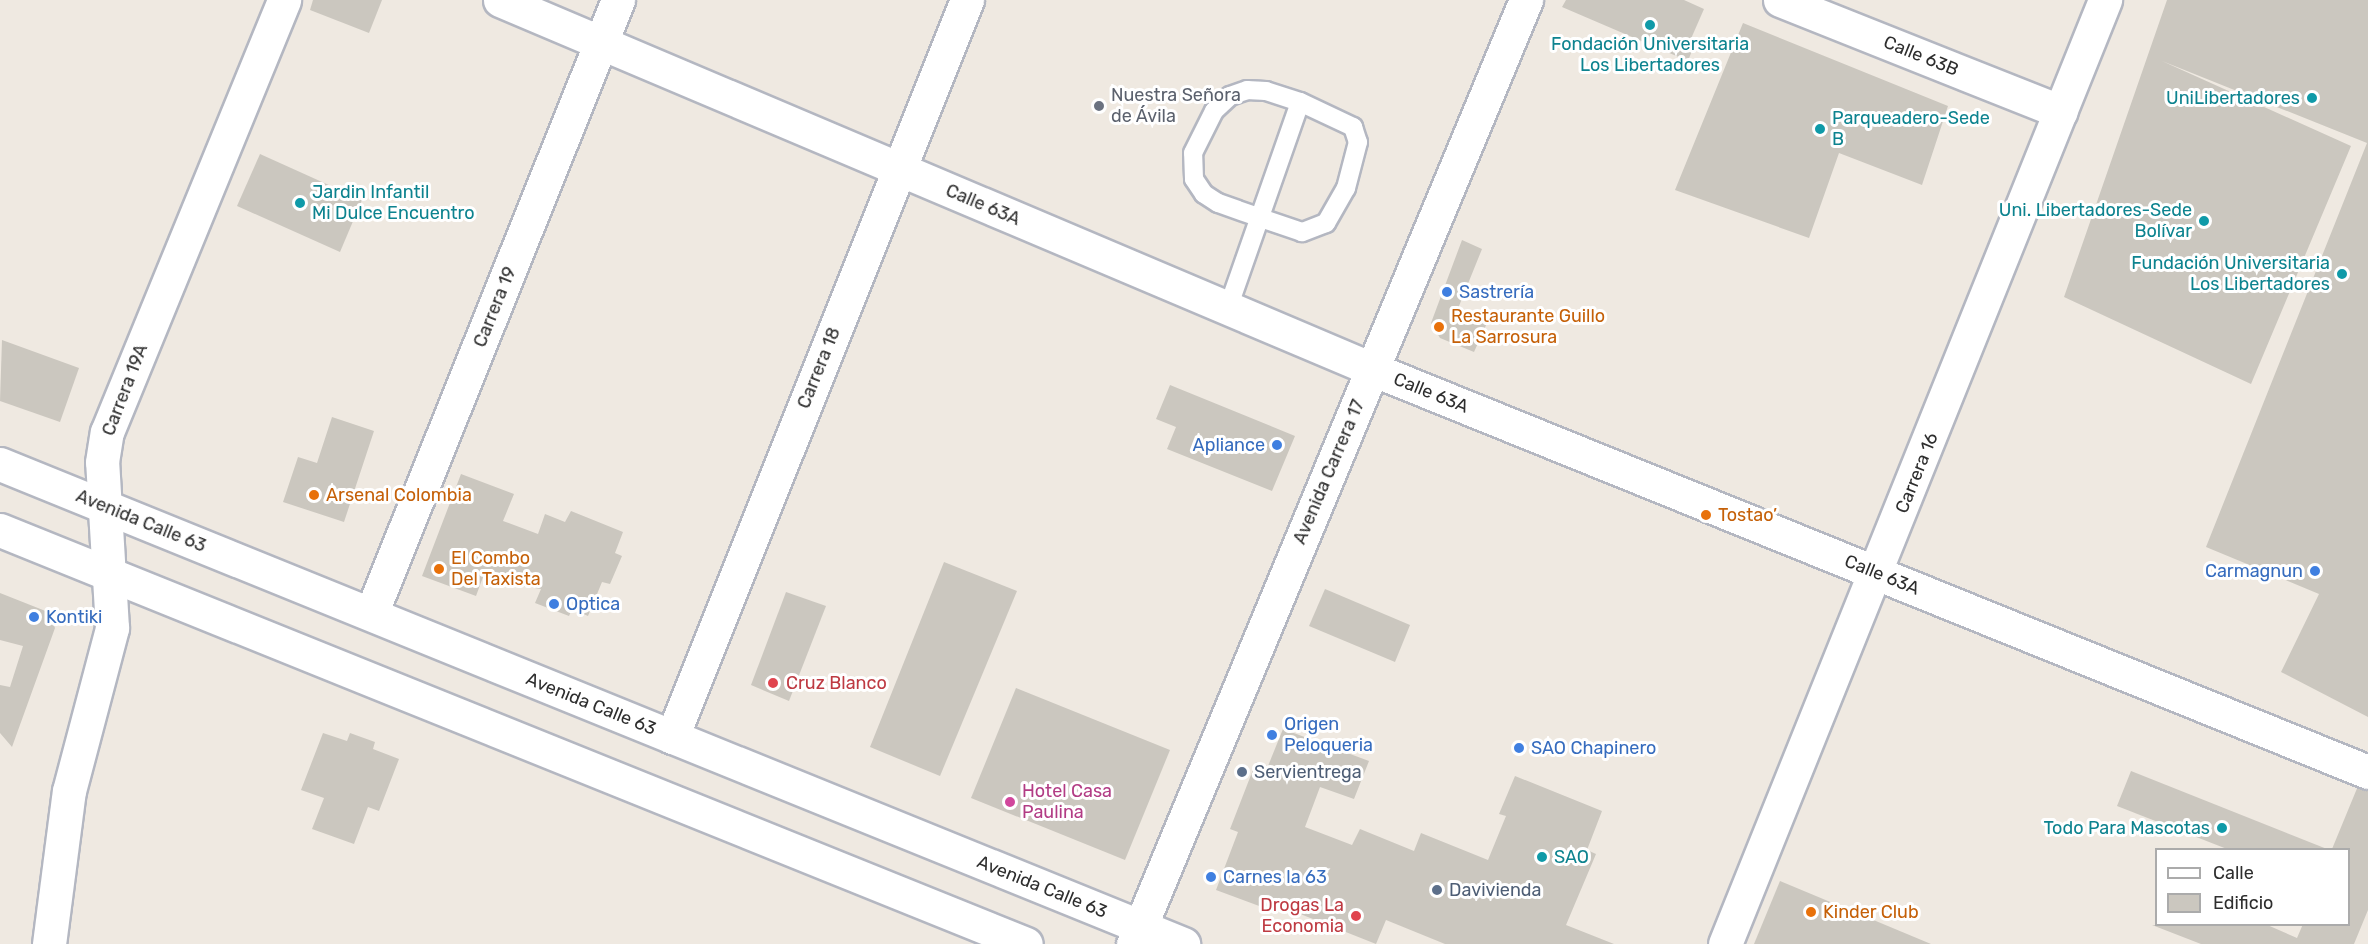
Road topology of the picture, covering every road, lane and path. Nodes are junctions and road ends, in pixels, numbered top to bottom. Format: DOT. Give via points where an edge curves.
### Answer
graph roads {
  1 [pos="284,0"];
  2 [pos="500,0"];
  3 [pos="618,0"];
  4 [pos="967,0"];
  5 [pos="1526,0"];
  6 [pos="1780,0"];
  7 [pos="2106,0"];
  8 [pos="600,43"];
  9 [pos="1300,102"];
  10 [pos="2061,112"];
  11 [pos="898,169"];
  12 [pos="1258,217"];
  13 [pos="1228,308"];
  14 [pos="1372,369"];
  15 [pos="0,464"];
  16 [pos="105,506"];
  17 [pos="0,530"];
  18 [pos="1877,573"];
  19 [pos="110,575"];
  20 [pos="371,614"];
  21 [pos="672,737"];
  22 [pos="2368,772"];
  23 [pos="957,931"];
  24 [pos="1136,935"];
  25 [pos="49,944"];
  26 [pos="1026,944"];
  27 [pos="1183,944"];
  28 [pos="1725,944"];
  1 -- 16 [label="street, Carrera 19A" via="107,432 102,462"];
  2 -- 8 [label="street, Calle 63A"];
  3 -- 8 [label="street, Carrera 19"];
  4 -- 11 [label="street, Carrera 18"];
  5 -- 14 [label="street, Avenida Carrera 17"];
  6 -- 10 [label="street, Calle 63B"];
  7 -- 10 [label="street, Carrera 16"];
  8 -- 11 [label="street, Calle 63A"];
  8 -- 20 [label="street, Carrera 19"];
  9 -- 12 [label="lane"];
  9 -- 12 [label="lane" via="1353,127 1358,142 1346,188 1326,223 1302,231"];
  9 -- 12 [label="lane" via="1266,91 1247,90 1230,96 1214,111 1192,153 1194,179 1204,194"];
  10 -- 18 [label="street, Carrera 16"];
  11 -- 13 [label="street, Calle 63A"];
  11 -- 21 [label="street, Carrera 18"];
  12 -- 13 [label="lane"];
  13 -- 14 [label="street, Calle 63A"];
  14 -- 18 [label="street, Calle 63A"];
  14 -- 24 [label="street, Avenida Carrera 17"];
  15 -- 16 [label="street, Avenida Calle 63"];
  16 -- 19 [label="street, Carrera 19A"];
  16 -- 20 [label="street, Avenida Calle 63"];
  17 -- 19 [label="street"];
  18 -- 22 [label="street, Calle 63A"];
  18 -- 28 [label="street, Carrera 16"];
  19 -- 23 [label="street"];
  19 -- 25 [label="street, Carrera 19A" via="109,652 69,791"];
  20 -- 21 [label="street, Avenida Calle 63"];
  21 -- 24 [label="street, Avenida Calle 63"];
  23 -- 26 [label="street"];
  24 -- 27 [label="street, Avenida Calle 63"];
}
